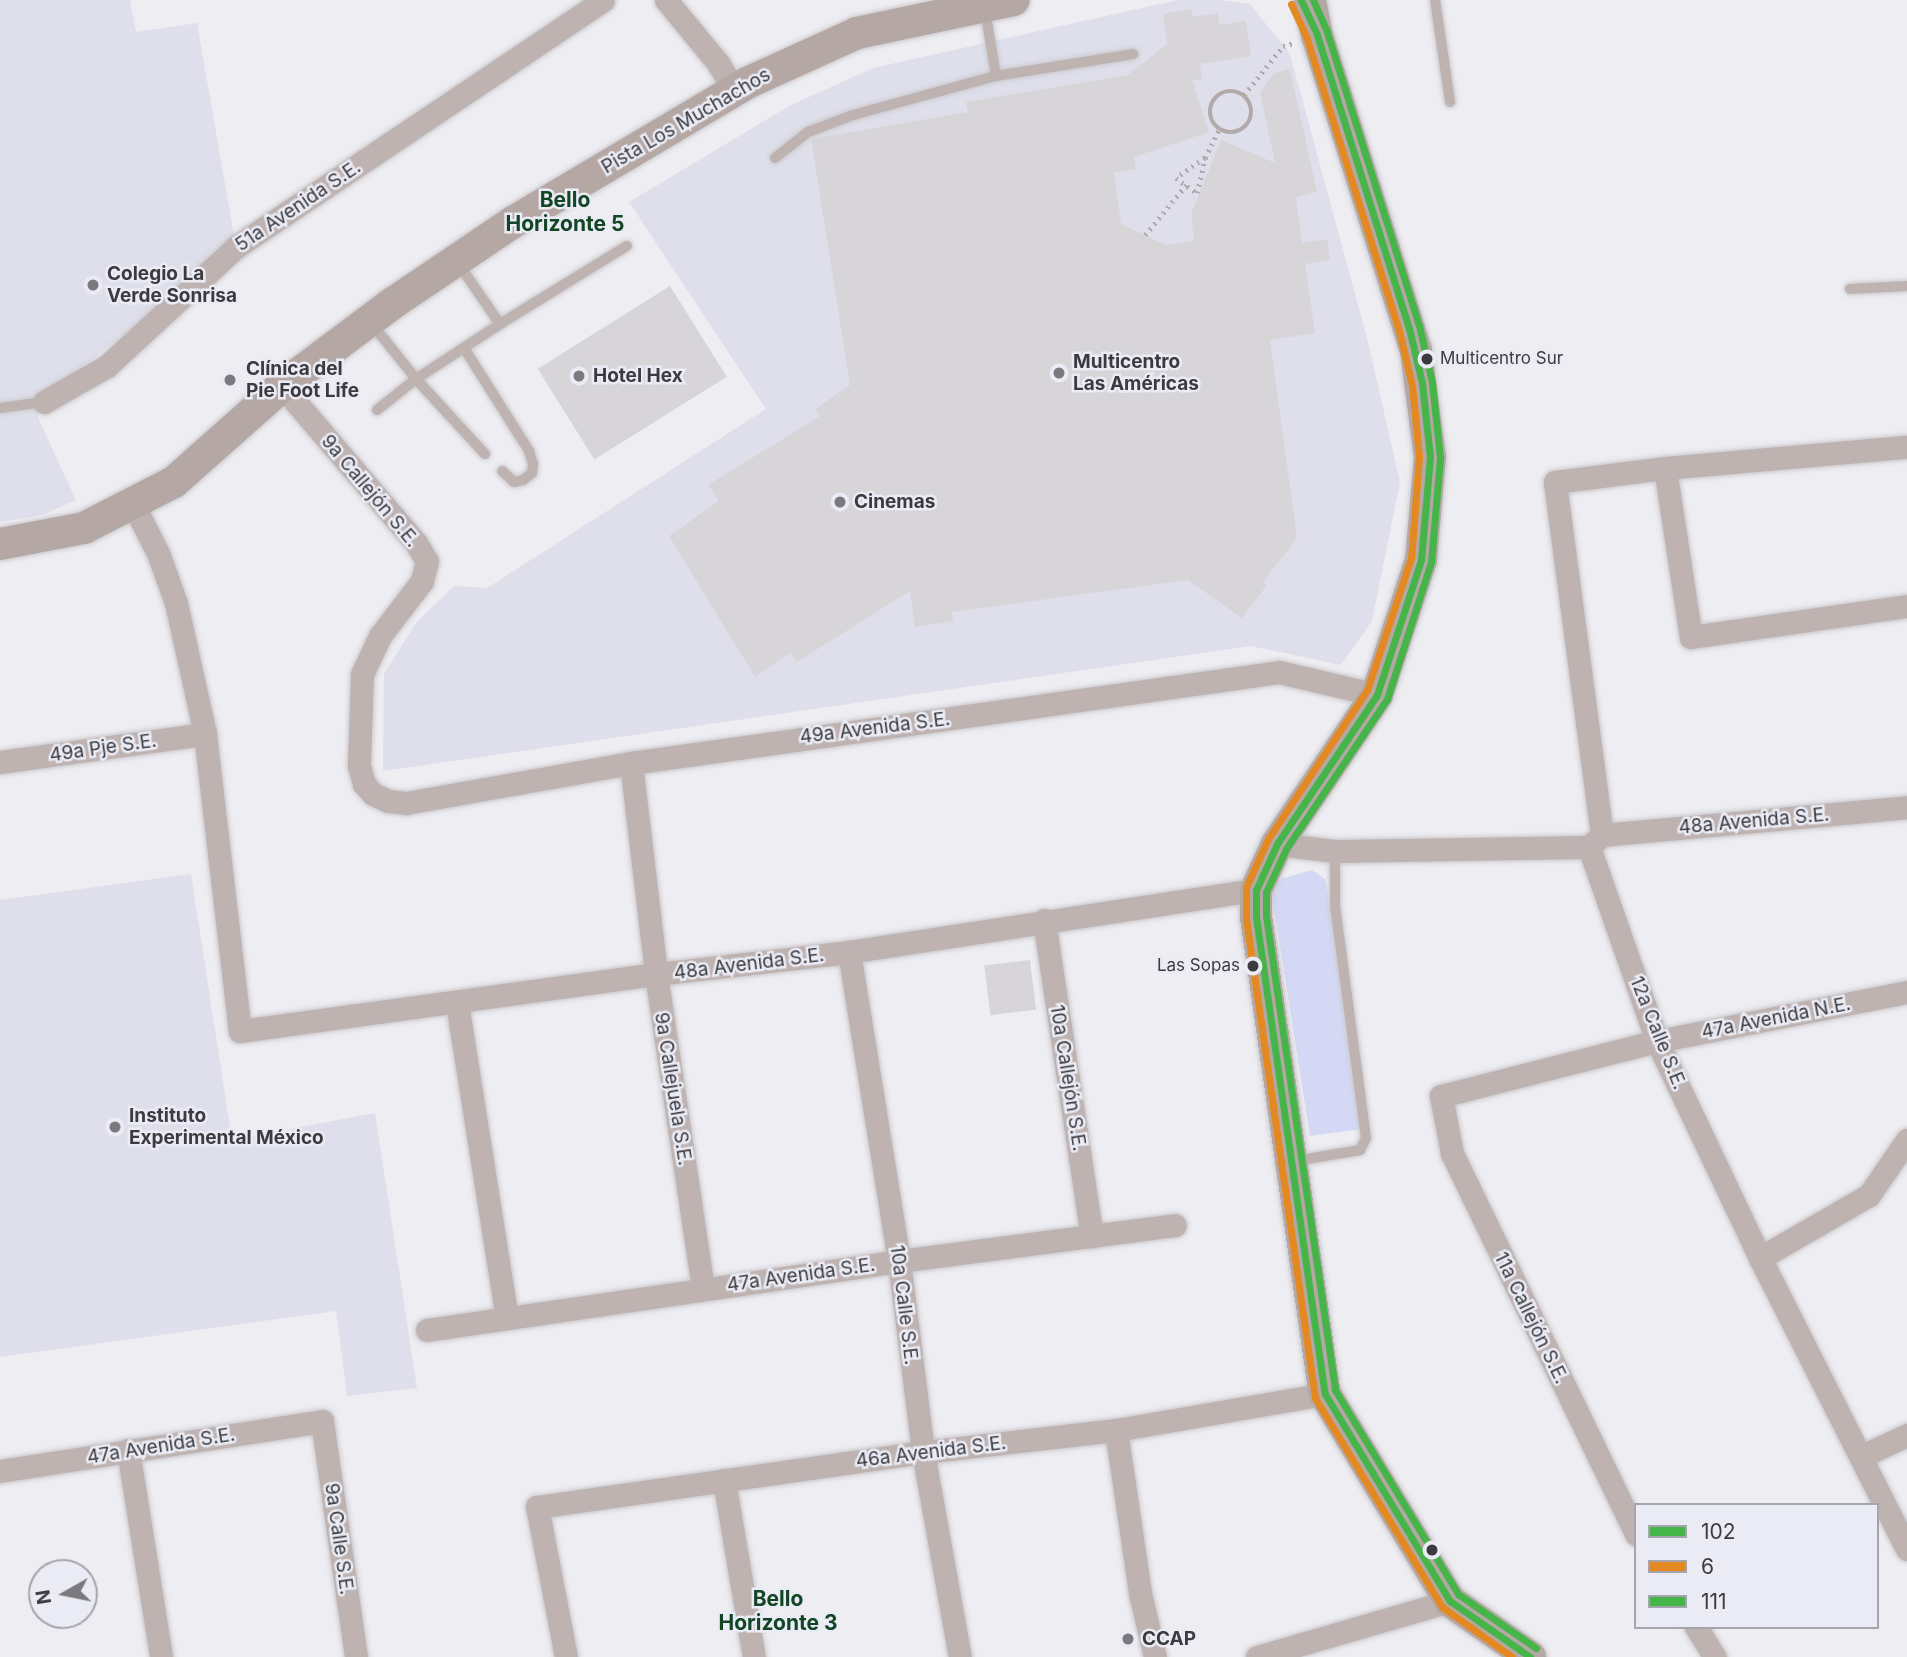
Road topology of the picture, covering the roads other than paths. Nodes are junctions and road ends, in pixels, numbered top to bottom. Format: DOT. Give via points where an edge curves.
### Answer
graph roads {
  1 [pos="603,0"];
  2 [pos="666,0"];
  3 [pos="1286,0"];
  4 [pos="1301,0"];
  5 [pos="1310,0"];
  6 [pos="1435,0"];
  7 [pos="999,4"];
  8 [pos="1317,35"];
  9 [pos="1133,54"];
  10 [pos="996,76"];
  11 [pos="735,91"];
  12 [pos="1450,102"];
  13 [pos="775,158"];
  14 [pos="627,246"];
  15 [pos="456,261"];
  16 [pos="1907,286"];
  17 [pos="1850,289"];
  18 [pos="370,322"];
  19 [pos="500,324"];
  20 [pos="464,348"];
  21 [pos="416,379"];
  22 [pos="282,386"];
  23 [pos="44,402"];
  24 [pos="0,408"];
  25 [pos="376,410"];
  26 [pos="1907,447"];
  27 [pos="485,454"];
  28 [pos="1665,468"];
  29 [pos="502,471"];
  30 [pos="133,505"];
  31 [pos="0,544"];
  32 [pos="1907,606"];
  33 [pos="1377,695"];
  34 [pos="205,734"];
  35 [pos="0,762"];
  36 [pos="631,762"];
  37 [pos="373,794"];
  38 [pos="1907,807"];
  39 [pos="1595,841"];
  40 [pos="1277,844"];
  41 [pos="1335,851"];
  42 [pos="1256,890"];
  43 [pos="1044,920"];
  44 [pos="849,952"];
  45 [pos="656,974"];
  46 [pos="1907,992"];
  47 [pos="457,1003"];
  48 [pos="1657,1041"];
  49 [pos="1441,1096"];
  50 [pos="1907,1140"];
  51 [pos="1292,1162"];
  52 [pos="1175,1225"];
  53 [pos="1093,1236"];
  54 [pos="1760,1258"];
  55 [pos="899,1261"];
  56 [pos="704,1289"];
  57 [pos="507,1318"];
  58 [pos="427,1330"];
  59 [pos="1325,1394"];
  60 [pos="322,1421"];
  61 [pos="1116,1430"];
  62 [pos="1907,1435"];
  63 [pos="128,1450"];
  64 [pos="923,1452"];
  65 [pos="1862,1456"];
  66 [pos="0,1471"];
  67 [pos="724,1480"];
  68 [pos="1634,1530"];
  69 [pos="1907,1549"];
  70 [pos="1450,1601"];
  71 [pos="1697,1629"];
  72 [pos="161,1657"];
  73 [pos="356,1657"];
  74 [pos="566,1657"];
  75 [pos="754,1657"];
  76 [pos="960,1657"];
  77 [pos="1155,1657"];
  78 [pos="1257,1657"];
  79 [pos="1530,1657"];
  80 [pos="1715,1657"];
  1 -- 23 [label="street, 51a Avenida S.E." via="236,247 107,366"];
  2 -- 11 [label="street"];
  3 -- 8 [label="street"];
  4 -- 8 [label="street"];
  5 -- 8 [label="street"];
  6 -- 12 [label="lane"];
  7 -- 10 [label="lane"];
  7 -- 11 [label="street, Pista Los Muchachos" via="857,33"];
  8 -- 33 [label="street" via="1416,351 1430,457 1421,560"];
  9 -- 10 [label="lane"];
  10 -- 13 [label="lane" via="823,126"];
  11 -- 15 [label="street, Pista Los Muchachos" via="513,222"];
  14 -- 19 [label="lane"];
  15 -- 18 [label="street, Pista Los Muchachos"];
  15 -- 19 [label="lane"];
  16 -- 17 [label="lane"];
  18 -- 21 [label="lane"];
  18 -- 22 [label="street, Pista Los Muchachos"];
  19 -- 20 [label="lane"];
  20 -- 21 [label="lane"];
  20 -- 29 [label="lane" via="530,452 532,472 523,480 514,482"];
  21 -- 25 [label="lane"];
  21 -- 27 [label="lane"];
  22 -- 30 [label="street, Pista Los Muchachos" via="174,482"];
  22 -- 37 [label="street, 9a Callejón S.E." via="426,561 422,581 380,636 362,674 359,766 364,784"];
  23 -- 24 [label="lane, 51a Avenida S.E."];
  26 -- 28 [label="street"];
  28 -- 32 [label="street" via="1691,637"];
  28 -- 39 [label="street, 12a Calle S.E." via="1555,482"];
  30 -- 31 [label="street, Pista Los Muchachos" via="84,528"];
  30 -- 34 [label="street" via="158,553 176,603"];
  33 -- 36 [label="street, 49a Avenida S.E." via="1279,672"];
  33 -- 40 [label="street"];
  34 -- 35 [label="street, 49a Pje S.E."];
  34 -- 47 [label="street, 48a Avenida S.E." via="240,1031"];
  36 -- 37 [label="street, 49a Avenida S.E." via="406,803"];
  36 -- 45 [label="street, 9a Callejuela S.E."];
  38 -- 39 [label="street, 48a Avenida S.E."];
  39 -- 41 [label="street, 48a Avenida S.E."];
  39 -- 48 [label="street, 12a Calle S.E."];
  40 -- 41 [label="street, 48a Avenida S.E."];
  40 -- 42 [label="street"];
  41 -- 51 [label="lane" via="1335,907 1366,1138 1360,1150"];
  42 -- 43 [label="street, 48a Avenida S.E."];
  42 -- 51 [label="street" via="1256,917"];
  43 -- 44 [label="street, 48a Avenida S.E."];
  43 -- 53 [label="street, 10a Callejón S.E."];
  44 -- 45 [label="street, 48a Avenida S.E."];
  44 -- 55 [label="street, 10a Calle S.E."];
  45 -- 47 [label="street, 48a Avenida S.E."];
  45 -- 56 [label="street, 9a Callejuela S.E."];
  46 -- 48 [label="street, 47a Avenida N.E."];
  47 -- 57 [label="street"];
  48 -- 49 [label="street, 47a Avenida N.E."];
  48 -- 54 [label="street, 12a Calle S.E."];
  49 -- 68 [label="street, 11a Callejón S.E." via="1452,1153"];
  50 -- 54 [label="street" via="1869,1195"];
  51 -- 59 [label="street"];
  52 -- 53 [label="street, 47a Avenida S.E."];
  53 -- 55 [label="street, 47a Avenida S.E."];
  54 -- 65 [label="street, 12a Calle S.E."];
  55 -- 56 [label="street, 47a Avenida S.E."];
  55 -- 64 [label="street, 10a Calle S.E."];
  56 -- 57 [label="street, 47a Avenida S.E."];
  57 -- 58 [label="street, 47a Avenida S.E."];
  59 -- 61 [label="street, 46a Avenida S.E."];
  59 -- 70 [label="street"];
  60 -- 63 [label="street, 47a Avenida S.E."];
  60 -- 73 [label="street, 9a Calle S.E."];
  61 -- 64 [label="street, 46a Avenida S.E."];
  61 -- 77 [label="street" via="1140,1593"];
  62 -- 65 [label="street"];
  63 -- 66 [label="street, 47a Avenida S.E."];
  63 -- 72 [label="street"];
  64 -- 67 [label="street, 46a Avenida S.E."];
  64 -- 76 [label="street, 10a Calle S.E."];
  65 -- 69 [label="street, 12a Calle S.E."];
  67 -- 74 [label="street, 46a Avenida S.E." via="537,1507"];
  67 -- 75 [label="street"];
  70 -- 78 [label="street"];
  70 -- 79 [label="street"];
  71 -- 80 [label="street"];
}
